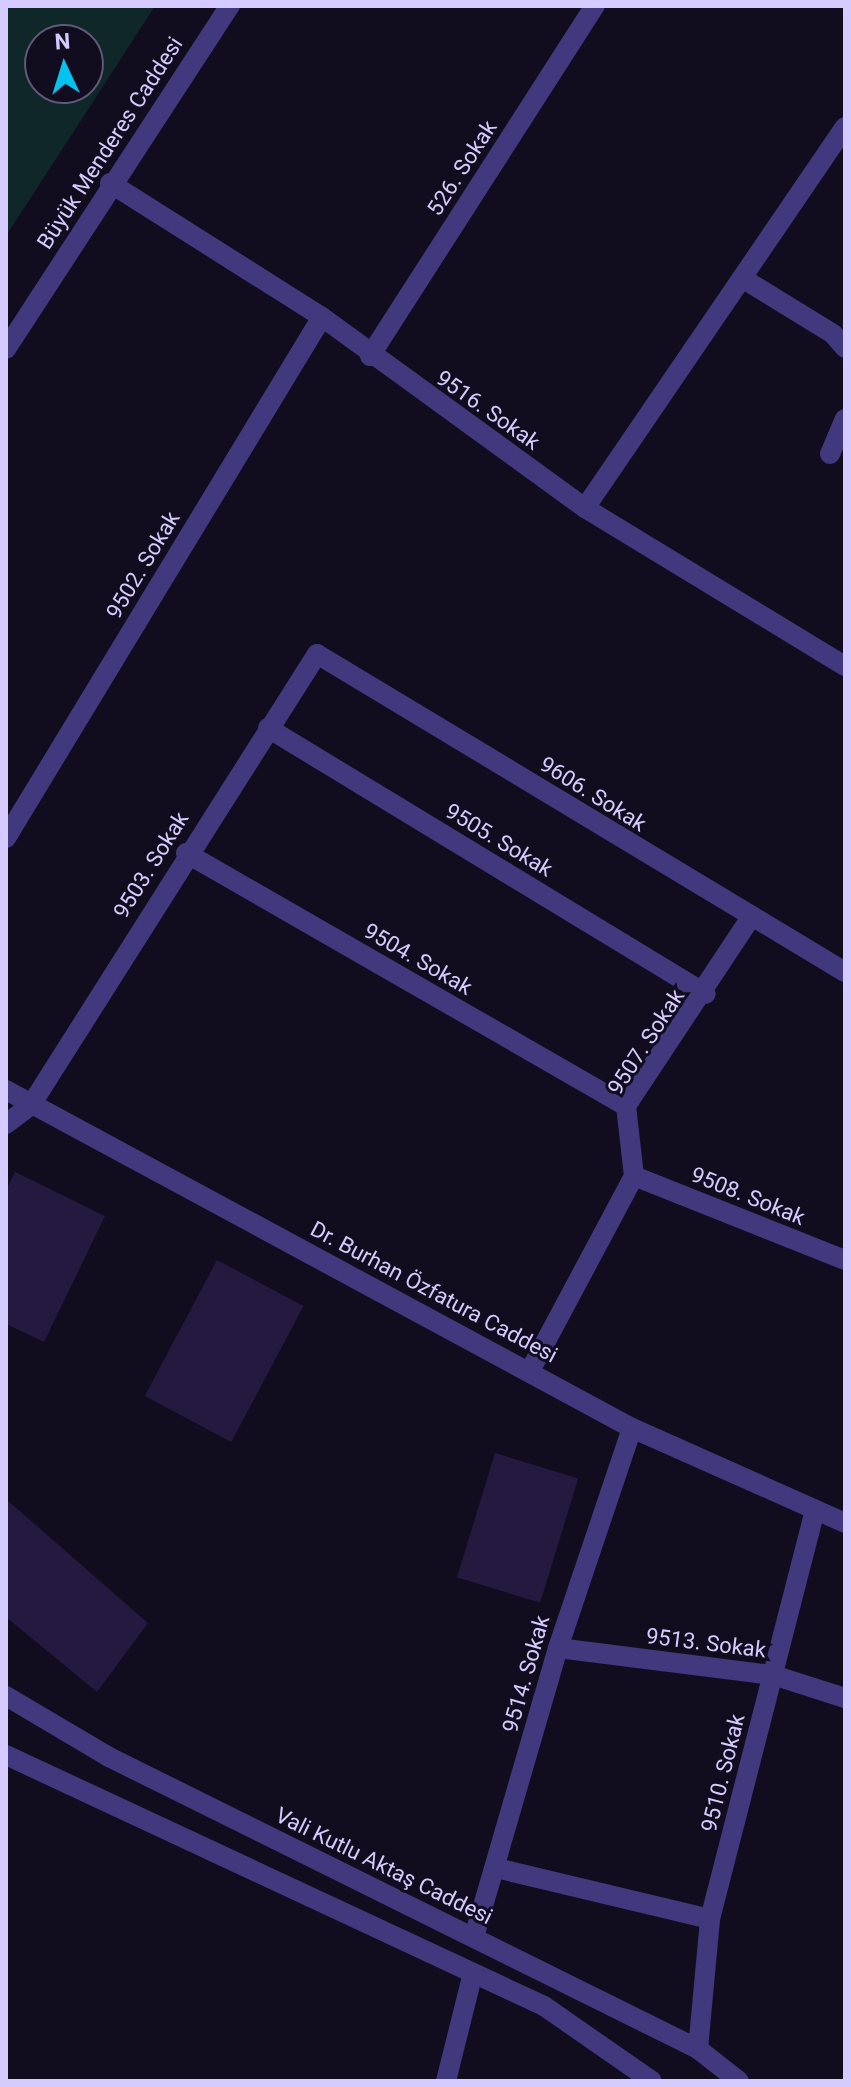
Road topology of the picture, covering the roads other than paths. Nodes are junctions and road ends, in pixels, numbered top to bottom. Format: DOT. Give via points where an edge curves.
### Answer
graph roads {
  1 [pos="230,6"];
  2 [pos="595,6"];
  3 [pos="845,127"];
  4 [pos="110,183"];
  5 [pos="742,278"];
  6 [pos="322,317"];
  7 [pos="845,348"];
  8 [pos="6,349"];
  9 [pos="370,356"];
  10 [pos="845,419"];
  11 [pos="830,454"];
  12 [pos="585,508"];
  13 [pos="317,654"];
  14 [pos="845,666"];
  15 [pos="268,728"];
  16 [pos="6,838"];
  17 [pos="186,853"];
  18 [pos="750,919"];
  19 [pos="845,972"];
  20 [pos="706,994"];
  21 [pos="6,1090"];
  22 [pos="31,1105"];
  23 [pos="626,1106"];
  24 [pos="6,1124"];
  25 [pos="634,1176"];
  26 [pos="845,1260"];
  27 [pos="531,1369"];
  28 [pos="632,1428"];
  29 [pos="814,1513"];
  30 [pos="845,1523"];
  31 [pos="558,1648"];
  32 [pos="773,1675"];
  33 [pos="6,1696"];
  34 [pos="845,1698"];
  35 [pos="6,1755"];
  36 [pos="496,1868"];
  37 [pos="710,1919"];
  38 [pos="474,1937"];
  39 [pos="473,1973"];
  40 [pos="698,2049"];
  41 [pos="446,2081"];
  42 [pos="652,2081"];
  43 [pos="739,2081"];
  1 -- 4 [label="street, Büyük Menderes Caddesi"];
  2 -- 9 [label="street, 526. Sokak"];
  3 -- 5 [label="street"];
  4 -- 6 [label="street, 9516. Sokak"];
  4 -- 8 [label="street, Büyük Menderes Caddesi"];
  5 -- 7 [label="street" via="833,334"];
  5 -- 12 [label="street"];
  6 -- 9 [label="street, 9516. Sokak"];
  6 -- 16 [label="street, 9502. Sokak"];
  9 -- 12 [label="street, 9516. Sokak"];
  10 -- 11 [label="street"];
  12 -- 14 [label="street, 9516. Sokak"];
  13 -- 15 [label="street, 9503. Sokak"];
  13 -- 18 [label="street, 9606. Sokak"];
  15 -- 17 [label="street, 9503. Sokak"];
  15 -- 20 [label="street, 9505. Sokak"];
  17 -- 22 [label="street, 9503. Sokak"];
  17 -- 23 [label="street, 9504. Sokak"];
  18 -- 19 [label="street, 9606. Sokak"];
  18 -- 20 [label="street, 9507. Sokak"];
  20 -- 23 [label="street, 9507. Sokak"];
  21 -- 22 [label="street, Dr. Burhan Özfatura Caddesi"];
  22 -- 24 [label="street"];
  22 -- 27 [label="street, Dr. Burhan Özfatura Caddesi"];
  23 -- 25 [label="street, 9507. Sokak"];
  25 -- 26 [label="street, 9508. Sokak"];
  25 -- 27 [label="street"];
  27 -- 28 [label="street, Dr. Burhan Özfatura Caddesi"];
  28 -- 29 [label="street, Dr. Burhan Özfatura Caddesi"];
  28 -- 31 [label="street, 9514. Sokak"];
  29 -- 30 [label="street, Dr. Burhan Özfatura Caddesi"];
  29 -- 32 [label="street, 9510. Sokak"];
  31 -- 32 [label="street, 9513. Sokak"];
  31 -- 36 [label="street, 9514. Sokak"];
  32 -- 34 [label="street, 9513. Sokak"];
  32 -- 37 [label="street, 9510. Sokak"];
  33 -- 38 [label="street, Vali Kutlu Aktaş Caddesi" via="109,1757"];
  35 -- 39 [label="street"];
  36 -- 37 [label="street"];
  36 -- 38 [label="street, 9514. Sokak"];
  37 -- 40 [label="street, 9510. Sokak"];
  38 -- 40 [label="street, Vali Kutlu Aktaş Caddesi"];
  39 -- 41 [label="street"];
  39 -- 42 [label="street" via="544,2006"];
  40 -- 43 [label="street, Vali Kutlu Aktaş Caddesi"];
}
